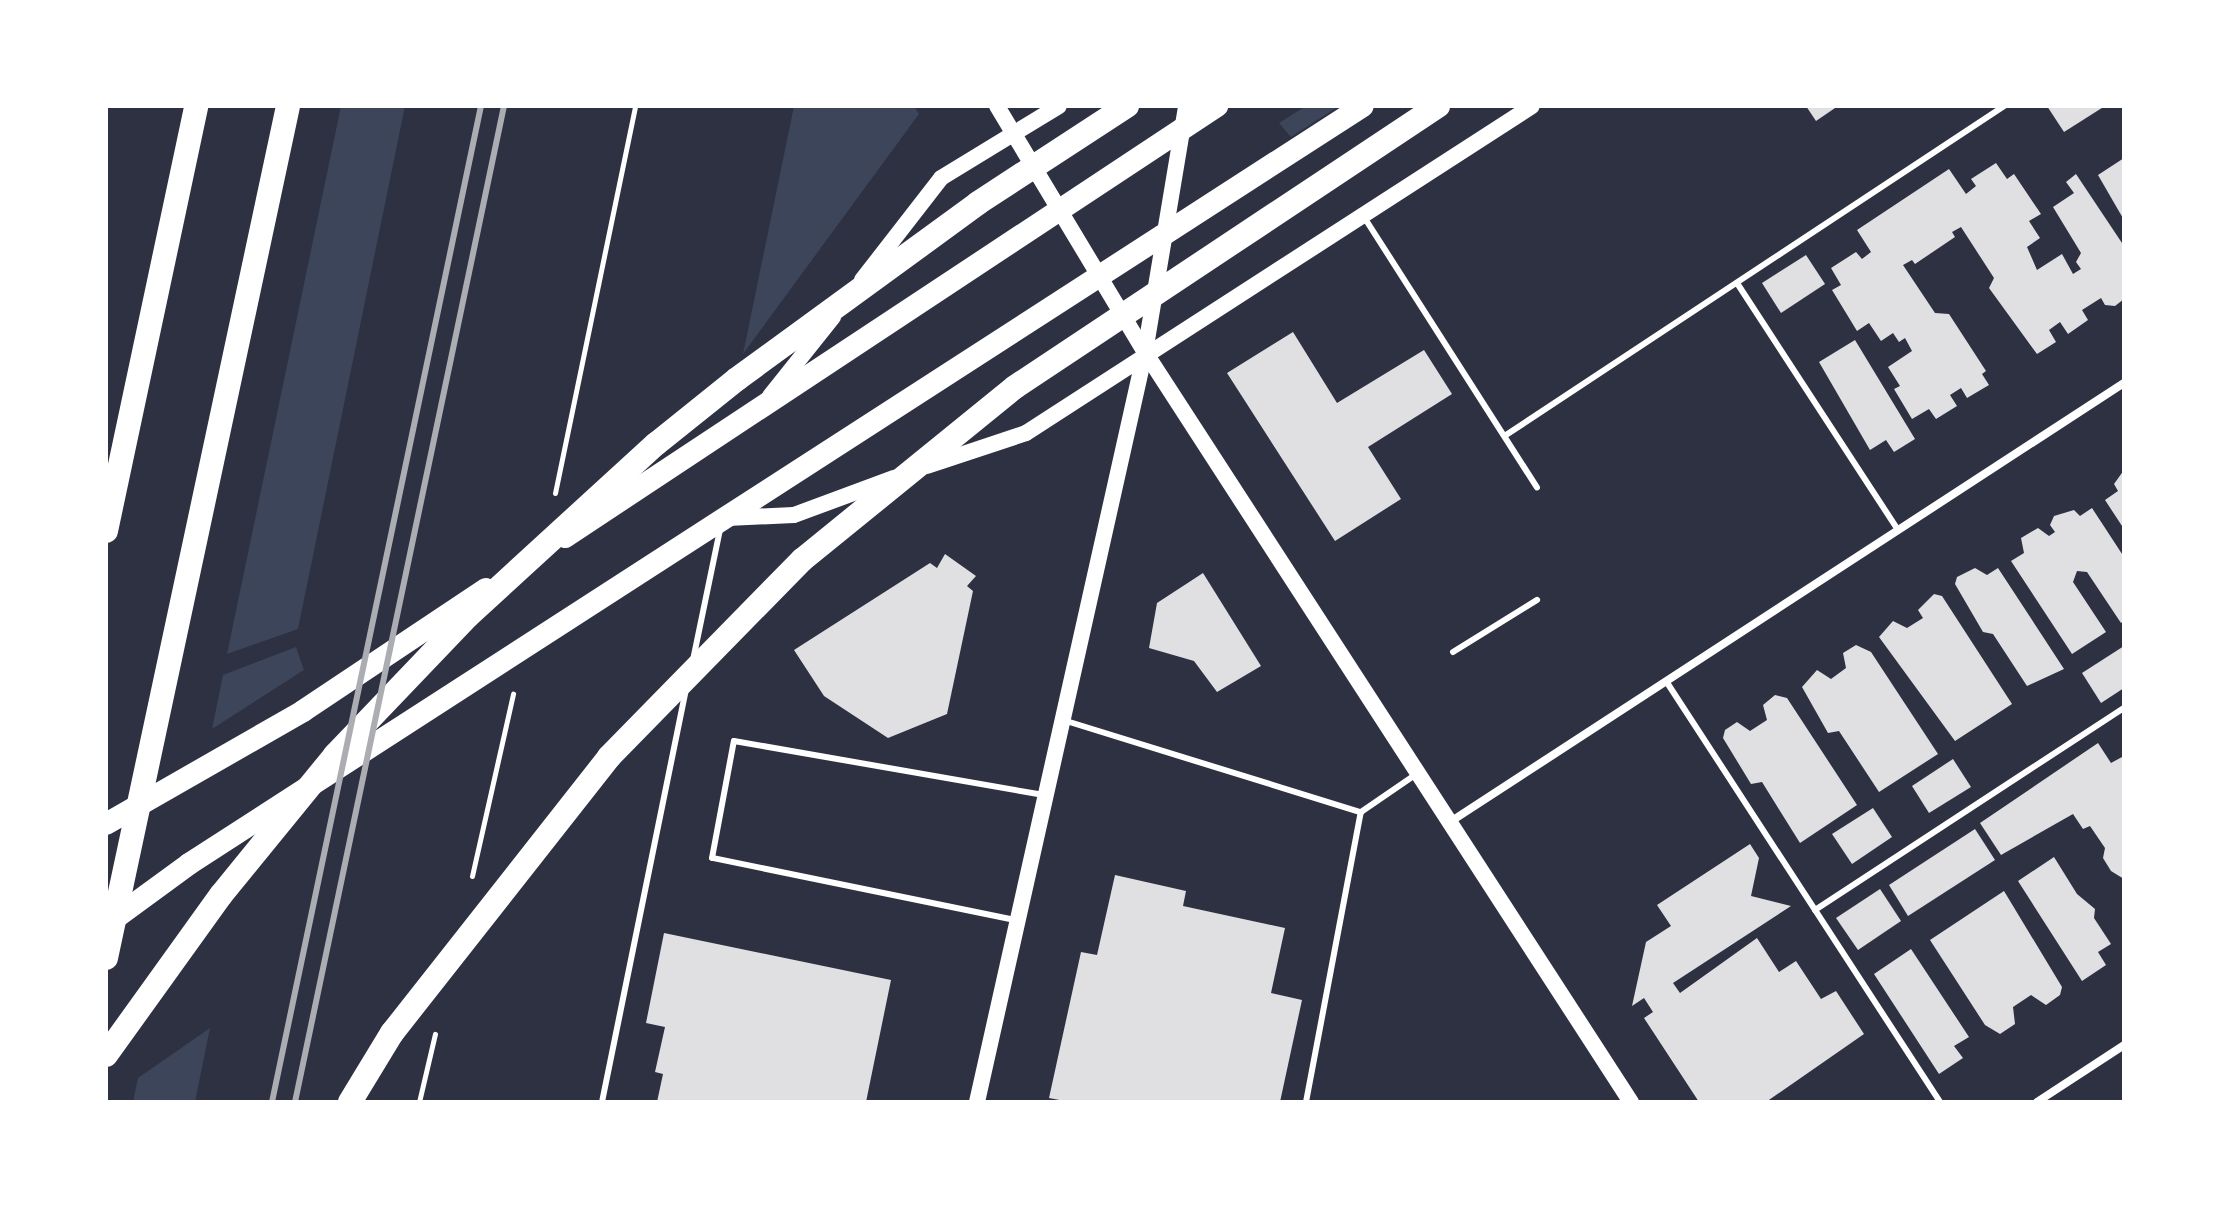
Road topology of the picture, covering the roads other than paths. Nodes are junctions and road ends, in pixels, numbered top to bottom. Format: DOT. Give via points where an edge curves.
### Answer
graph roads {
  1 [pos="196,106"];
  2 [pos="288,106"];
  3 [pos="997,106"];
  4 [pos="1059,106"];
  5 [pos="1127,106"];
  6 [pos="1217,106"];
  7 [pos="1363,106"];
  8 [pos="1438,106"];
  9 [pos="1532,106"];
  10 [pos="2004,106"];
  11 [pos="1184,116"];
  12 [pos="1013,133"];
  13 [pos="1058,207"];
  14 [pos="1362,214"];
  15 [pos="1165,237"];
  16 [pos="1099,277"];
  17 [pos="1737,283"];
  18 [pos="1145,352"];
  19 [pos="2124,383"];
  20 [pos="760,408"];
  21 [pos="1506,435"];
  22 [pos="1537,487"];
  23 [pos="722,519"];
  24 [pos="1898,530"];
  25 [pos="106,531"];
  26 [pos="1537,600"];
  27 [pos="1453,652"];
  28 [pos="1666,681"];
  29 [pos="2124,708"];
  30 [pos="1059,719"];
  31 [pos="1418,773"];
  32 [pos="1042,795"];
  33 [pos="1361,812"];
  34 [pos="1450,822"];
  35 [pos="106,824"];
  36 [pos="1815,910"];
  37 [pos="1015,920"];
  38 [pos="106,925"];
  39 [pos="106,958"];
  40 [pos="2124,1045"];
  41 [pos="106,1055"];
  42 [pos="350,1102"];
  43 [pos="602,1102"];
  44 [pos="977,1102"];
  45 [pos="1306,1102"];
  46 [pos="1631,1102"];
  47 [pos="1940,1102"];
  48 [pos="2037,1102"];
  1 -- 25 [label="highway"];
  2 -- 39 [label="highway"];
  3 -- 12 [label="main road"];
  4 -- 12 [label="main road"];
  5 -- 41 [label="highway" via="978,203 737,379 656,444 468,616 326,767 221,895"];
  6 -- 11 [label="highway"];
  7 -- 15 [label="highway"];
  8 -- 42 [label="highway" via="1015,387 802,560 609,757 392,1033"];
  9 -- 14 [label="main road"];
  10 -- 17 [label="lane"];
  11 -- 13 [label="highway"];
  11 -- 15 [label="main road"];
  12 -- 13 [label="main road"];
  12 -- 20 [label="main road" via="941,178"];
  13 -- 16 [label="main road"];
  13 -- 20 [label="highway"];
  14 -- 18 [label="main road"];
  14 -- 21 [label="lane"];
  15 -- 16 [label="highway"];
  15 -- 18 [label="main road"];
  16 -- 18 [label="main road"];
  16 -- 23 [label="highway"];
  17 -- 21 [label="lane"];
  17 -- 24 [label="lane"];
  18 -- 23 [label="main road" via="1026,433 794,515"];
  18 -- 30 [label="main road"];
  18 -- 31 [label="main road"];
  19 -- 24 [label="street"];
  20 -- 35 [label="highway" via="303,711"];
  21 -- 22 [label="lane"];
  23 -- 38 [label="highway" via="189,864"];
  23 -- 43 [label="lane"];
  24 -- 28 [label="street"];
  26 -- 27 [label="lane"];
  28 -- 34 [label="street"];
  28 -- 36 [label="lane"];
  29 -- 36 [label="lane"];
  30 -- 32 [label="main road"];
  30 -- 33 [label="lane"];
  31 -- 33 [label="lane"];
  31 -- 34 [label="main road"];
  32 -- 37 [label="main road"];
  32 -- 37 [label="lane" via="734,741 712,858"];
  33 -- 45 [label="lane"];
  34 -- 46 [label="main road"];
  36 -- 47 [label="lane"];
  37 -- 44 [label="main road"];
  40 -- 48 [label="street"];
}
